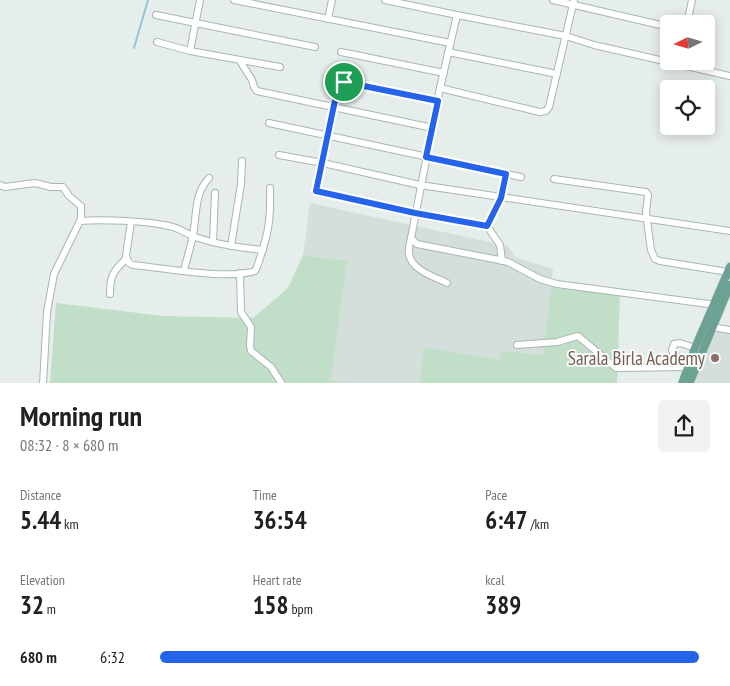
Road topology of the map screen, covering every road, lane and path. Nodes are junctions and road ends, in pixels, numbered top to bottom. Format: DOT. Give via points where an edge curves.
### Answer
graph roads {
  1 [pos="200,0"];
  2 [pos="234,0"];
  3 [pos="332,0"];
  4 [pos="385,0"];
  5 [pos="554,0"];
  6 [pos="692,0"];
  7 [pos="574,3"];
  8 [pos="156,14"];
  9 [pos="457,15"];
  10 [pos="690,15"];
  11 [pos="328,19"];
  12 [pos="196,23"];
  13 [pos="660,26"];
  14 [pos="566,36"];
  15 [pos="157,42"];
  16 [pos="450,43"];
  17 [pos="315,47"];
  18 [pos="190,51"];
  19 [pos="341,52"];
  20 [pos="448,52"];
  21 [pos="660,59"];
  22 [pos="240,61"];
  23 [pos="280,67"];
  24 [pos="706,70"];
  25 [pos="444,73"];
  26 [pos="557,74"];
  27 [pos="730,76"];
  28 [pos="440,88"];
  29 [pos="438,101"];
  30 [pos="333,108"];
  31 [pos="269,123"];
  32 [pos="432,128"];
  33 [pos="328,135"];
  34 [pos="279,155"];
  35 [pos="426,157"];
  36 [pos="242,161"];
  37 [pos="323,163"];
  38 [pos="506,174"];
  39 [pos="521,177"];
  40 [pos="209,178"];
  41 [pos="554,179"];
  42 [pos="0,186"];
  43 [pos="420,186"];
  44 [pos="270,188"];
  45 [pos="215,193"];
  46 [pos="501,198"];
  47 [pos="415,213"];
  48 [pos="648,219"];
  49 [pos="81,221"];
  50 [pos="131,222"];
  51 [pos="487,226"];
  52 [pos="730,231"];
  53 [pos="193,236"];
  54 [pos="411,238"];
  55 [pos="213,242"];
  56 [pos="231,246"];
  57 [pos="263,250"];
  58 [pos="126,259"];
  59 [pos="502,261"];
  60 [pos="184,270"];
  61 [pos="729,270"];
  62 [pos="240,273"];
  63 [pos="448,282"];
  64 [pos="730,284"];
  65 [pos="110,294"];
  66 [pos="717,305"];
  67 [pos="712,327"];
  68 [pos="730,330"];
  69 [pos="517,345"];
  70 [pos="698,349"];
  71 [pos="689,365"];
  72 [pos="43,383"];
  73 [pos="281,383"];
  74 [pos="682,383"];
  75 [pos="689,383"];
  1 -- 12 [label="street"];
  2 -- 11 [label="street"];
  3 -- 11 [label="street"];
  4 -- 9 [label="street"];
  5 -- 7 [label="street"];
  6 -- 10 [label="street"];
  7 -- 13 [label="street"];
  7 -- 14 [label="street"];
  8 -- 12 [label="street"];
  9 -- 14 [label="street"];
  9 -- 16 [label="street"];
  11 -- 16 [label="street"];
  12 -- 17 [label="street"];
  12 -- 18 [label="street"];
  14 -- 21 [label="street"];
  14 -- 26 [label="street"];
  15 -- 18 [label="street"];
  16 -- 20 [label="street"];
  18 -- 22 [label="street"];
  19 -- 25 [label="street"];
  20 -- 25 [label="street"];
  20 -- 26 [label="street"];
  22 -- 23 [label="street"];
  22 -- 30 [label="street" via="257,90"];
  24 -- 27 [label="street"];
  25 -- 28 [label="street"];
  26 -- 28 [label="street" via="549,107 540,112"];
  28 -- 29 [label="street"];
  29 -- 30 [label="street" via="344,82 338,86"];
  29 -- 32 [label="street"];
  30 -- 32 [label="street"];
  30 -- 33 [label="street"];
  31 -- 33 [label="street"];
  32 -- 35 [label="street"];
  33 -- 35 [label="street"];
  33 -- 37 [label="street"];
  34 -- 37 [label="street"];
  35 -- 38 [label="street"];
  35 -- 43 [label="street"];
  36 -- 56 [label="street"];
  37 -- 43 [label="street"];
  37 -- 47 [label="street" via="316,191"];
  38 -- 39 [label="street"];
  38 -- 46 [label="street"];
  40 -- 53 [label="street" via="198,198"];
  41 -- 48 [label="street" via="643,190 648,195"];
  42 -- 49 [label="street" via="36,183 63,186 81,206"];
  43 -- 46 [label="street"];
  43 -- 47 [label="street"];
  44 -- 57 [label="street" via="271,218"];
  45 -- 55 [label="street"];
  46 -- 48 [label="street"];
  46 -- 51 [label="street"];
  47 -- 51 [label="street"];
  47 -- 54 [label="street"];
  48 -- 52 [label="street"];
  48 -- 61 [label="street" via="651,250 657,260"];
  49 -- 50 [label="street"];
  49 -- 72 [label="street" via="54,274 47,312"];
  50 -- 53 [label="street" via="170,226"];
  50 -- 58 [label="street"];
  51 -- 59 [label="street" via="500,245"];
  53 -- 55 [label="street"];
  53 -- 60 [label="street"];
  54 -- 59 [label="street" via="417,244"];
  54 -- 63 [label="street" via="411,261"];
  55 -- 56 [label="street"];
  56 -- 57 [label="street"];
  57 -- 62 [label="street" via="255,270"];
  58 -- 60 [label="street" via="133,265"];
  58 -- 65 [label="street" via="114,271"];
  59 -- 66 [label="street" via="557,284"];
  60 -- 62 [label="street"];
  61 -- 66 [label="main road"];
  62 -- 73 [label="street" via="241,312 251,327 251,351 271,367"];
  64 -- 66 [label="main road"];
  66 -- 67 [label="main road"];
  66 -- 70 [label="main road"];
  67 -- 68 [label="street"];
  67 -- 70 [label="main road"];
  69 -- 71 [label="street" via="557,342 578,336 616,368"];
  70 -- 71 [label="main road"];
  70 -- 71 [label="street" via="674,344 674,355"];
  70 -- 75 [label="main road"];
  71 -- 74 [label="main road"];
}
